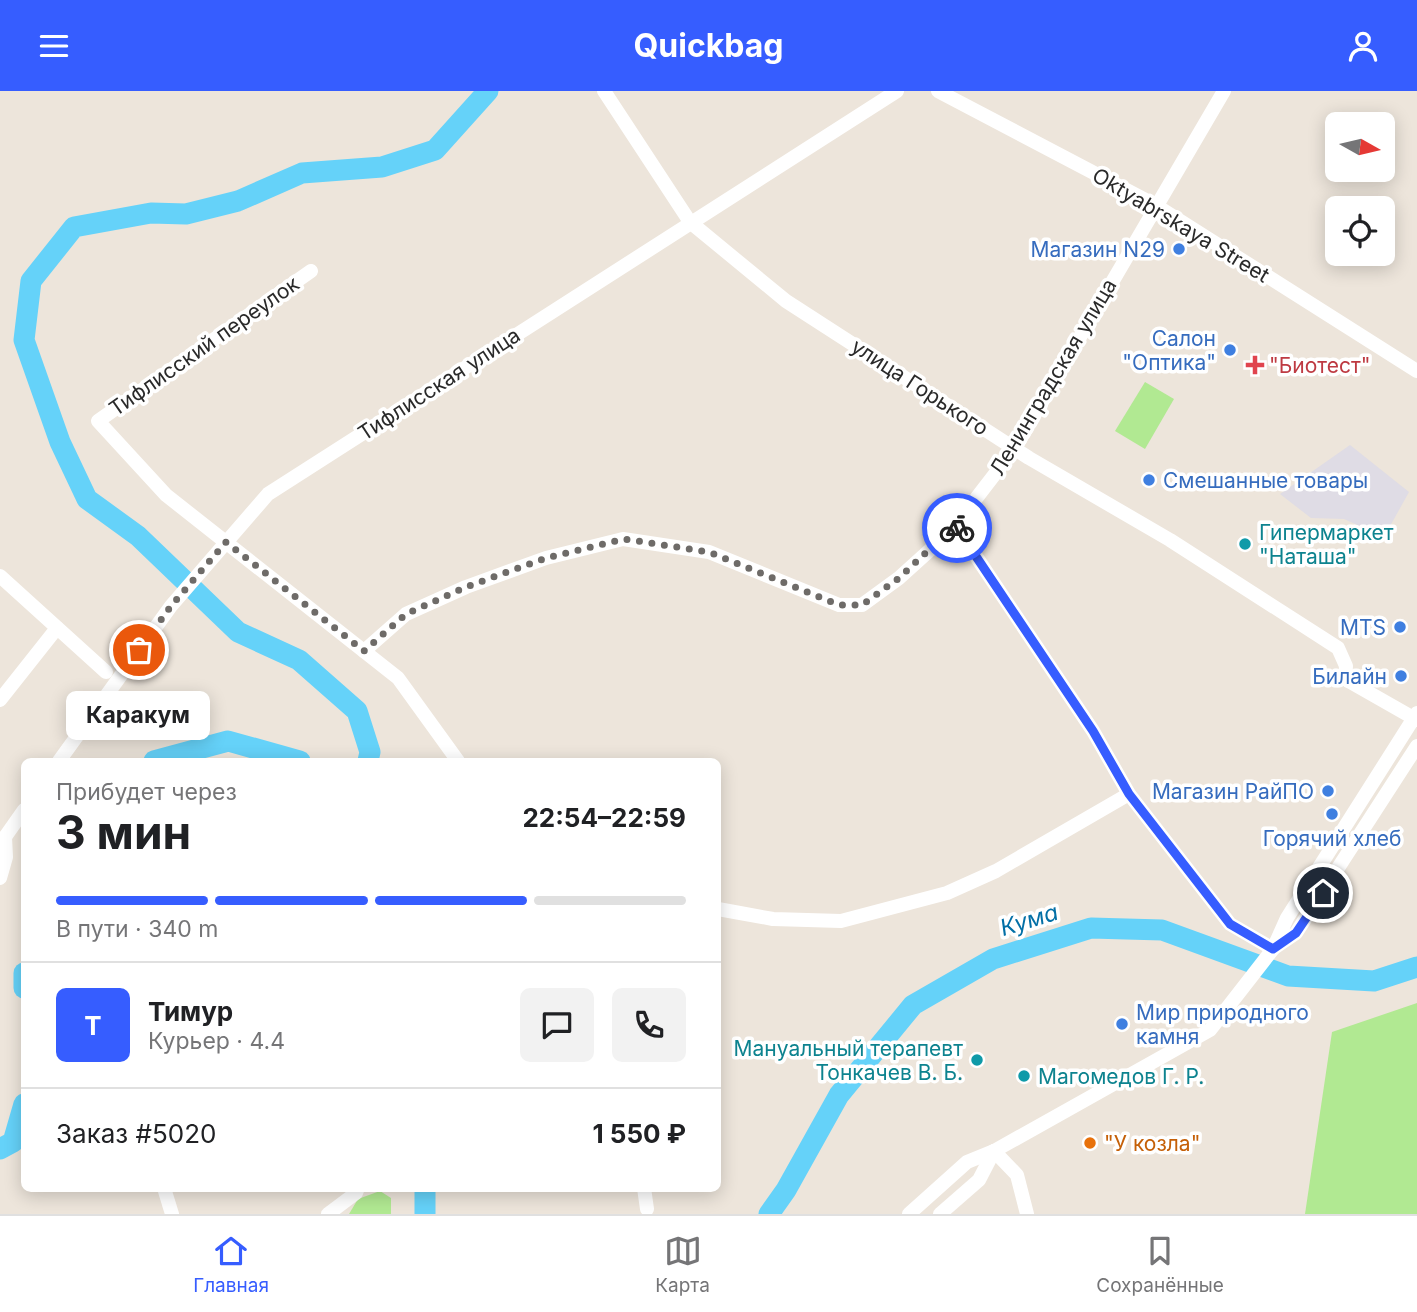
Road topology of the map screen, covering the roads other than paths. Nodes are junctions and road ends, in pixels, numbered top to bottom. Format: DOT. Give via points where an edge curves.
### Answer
graph roads {
  1 [pos="604,91"];
  2 [pos="897,91"];
  3 [pos="938,91"];
  4 [pos="1224,91"];
  5 [pos="1155,205"];
  6 [pos="690,222"];
  7 [pos="311,271"];
  8 [pos="1417,371"];
  9 [pos="1015,448"];
  10 [pos="955,525"];
  11 [pos="226,542"];
  12 [pos="0,576"];
  13 [pos="57,628"];
  14 [pos="364,651"];
  15 [pos="106,672"];
  16 [pos="0,701"];
  17 [pos="1416,717"];
  18 [pos="1417,746"];
  19 [pos="61,758"];
  20 [pos="456,758"];
  21 [pos="1129,794"];
  22 [pos="21,813"];
  23 [pos="2,835"];
  24 [pos="0,878"];
  25 [pos="721,910"];
  26 [pos="1273,949"];
  27 [pos="994,1151"];
  28 [pos="165,1192"];
  29 [pos="356,1192"];
  30 [pos="645,1192"];
  31 [pos="647,1209"];
  32 [pos="172,1214"];
  33 [pos="328,1214"];
  34 [pos="909,1214"];
  35 [pos="940,1214"];
  36 [pos="1027,1214"];
  1 -- 6 [label="street, улица Горького"];
  2 -- 6 [label="street, Тифлисская улица"];
  3 -- 5 [label="street, Oktyabrskaya Street"];
  4 -- 5 [label="street, Ленинградская улица"];
  5 -- 8 [label="street, Oktyabrskaya Street"];
  5 -- 9 [label="street, Ленинградская улица"];
  6 -- 9 [label="street, улица Горького" via="786,301"];
  6 -- 11 [label="street, Тифлисская улица" via="268,494"];
  7 -- 11 [label="street, Тифлисский переулок" via="98,421 166,495"];
  9 -- 10 [label="street, Ленинградская улица"];
  9 -- 17 [label="street, улица Горького" via="1338,648 1346,666 1345,679"];
  10 -- 14 [label="street, Ленинградская улица" via="899,578 862,605 839,605 709,552 624,539 546,558 466,587 406,614"];
  10 -- 21 [label="street" via="1093,731"];
  11 -- 14 [label="street"];
  11 -- 19 [label="street, Тифлисская улица" via="171,606"];
  12 -- 13 [label="street"];
  13 -- 15 [label="street"];
  13 -- 16 [label="street"];
  14 -- 20 [label="street" via="398,678"];
  17 -- 26 [label="street" via="1287,918"];
  18 -- 26 [label="street" via="1296,933"];
  21 -- 25 [label="street" via="996,871 947,893 841,921 773,919"];
  21 -- 26 [label="street" via="1230,924"];
  22 -- 23 [label="street"];
  23 -- 24 [label="street" via="6,857"];
  26 -- 27 [label="street" via="1210,1030"];
  27 -- 34 [label="street" via="967,1162"];
  27 -- 35 [label="street" via="979,1180"];
  27 -- 36 [label="street" via="1017,1175"];
  28 -- 32 [label="street"];
  29 -- 33 [label="street"];
  30 -- 31 [label="street"];
}
